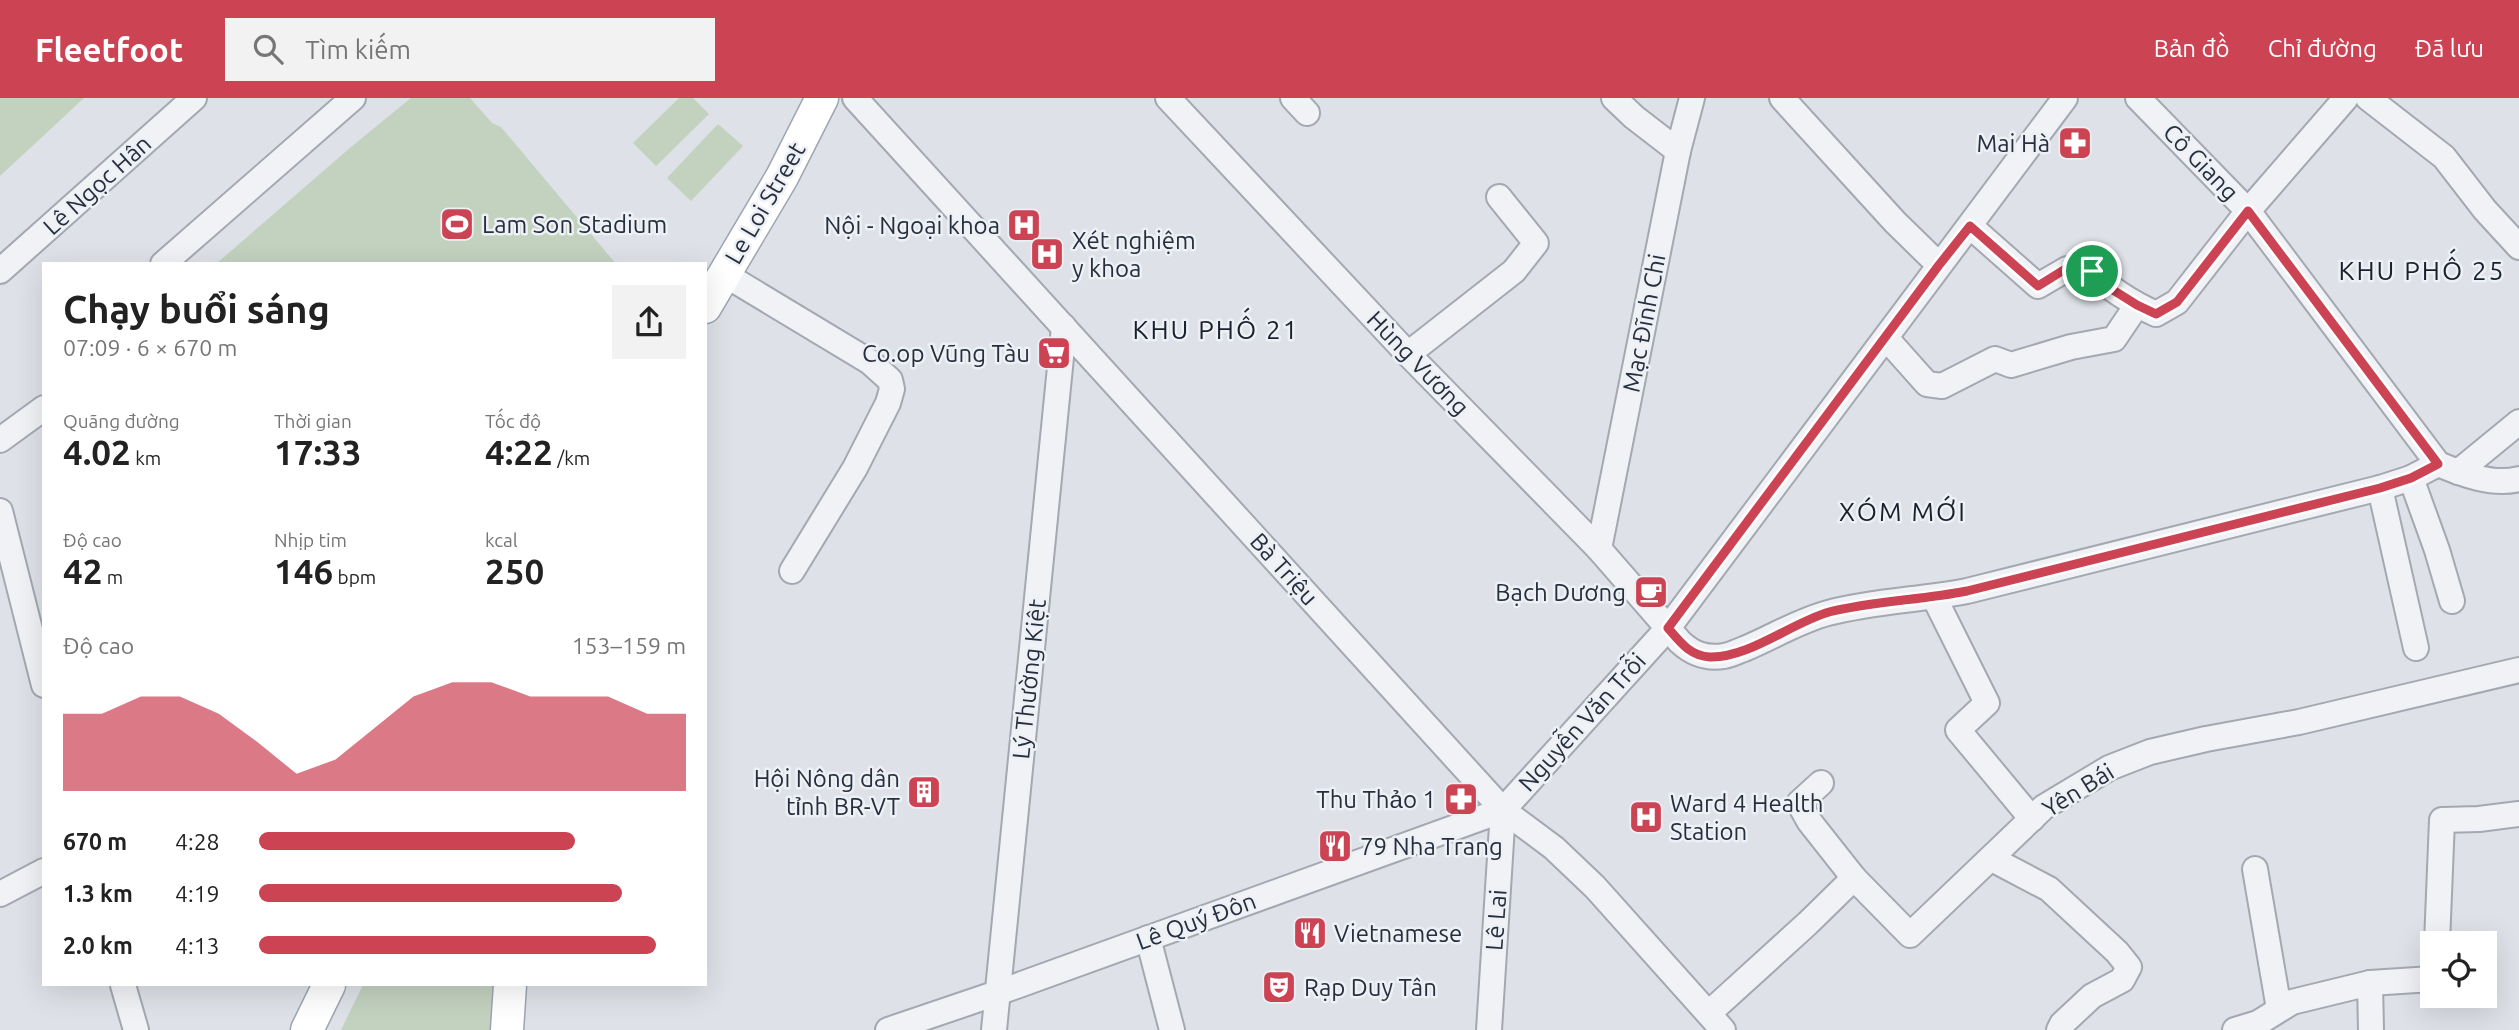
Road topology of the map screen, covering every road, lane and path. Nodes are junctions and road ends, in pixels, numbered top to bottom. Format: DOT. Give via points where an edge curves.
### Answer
graph roads {
  1 [pos="194,98"];
  2 [pos="353,98"];
  3 [pos="822,98"];
  4 [pos="855,98"];
  5 [pos="1168,98"];
  6 [pos="1614,98"];
  7 [pos="1692,98"];
  8 [pos="1782,98"];
  9 [pos="2065,98"];
  10 [pos="2138,98"];
  11 [pos="2346,98"];
  12 [pos="2368,98"];
  13 [pos="1678,151"];
  14 [pos="1499,197"];
  15 [pos="2248,211"];
  16 [pos="1970,226"];
  17 [pos="2519,247"];
  18 [pos="165,262"];
  19 [pos="1939,265"];
  20 [pos="0,271"];
  21 [pos="724,274"];
  22 [pos="707,304"];
  23 [pos="2137,305"];
  24 [pos="1065,327"];
  25 [pos="1886,338"];
  26 [pos="1408,354"];
  27 [pos="42,409"];
  28 [pos="2519,422"];
  29 [pos="0,440"];
  30 [pos="2448,468"];
  31 [pos="2411,478"];
  32 [pos="2519,479"];
  33 [pos="2380,488"];
  34 [pos="0,511"];
  35 [pos="1599,549"];
  36 [pos="792,571"];
  37 [pos="1934,597"];
  38 [pos="2452,601"];
  39 [pos="1668,628"];
  40 [pos="2416,648"];
  41 [pos="2519,670"];
  42 [pos="42,677"];
  43 [pos="1821,783"];
  44 [pos="1503,810"];
  45 [pos="2519,814"];
  46 [pos="2032,819"];
  47 [pos="1992,859"];
  48 [pos="2255,869"];
  49 [pos="42,872"];
  50 [pos="1854,878"];
  51 [pos="0,894"];
  52 [pos="2437,931"];
  53 [pos="1148,938"];
  54 [pos="2420,980"];
  55 [pos="2370,984"];
  56 [pos="123,986"];
  57 [pos="329,986"];
  58 [pos="510,986"];
  59 [pos="997,993"];
  60 [pos="2279,1009"];
  61 [pos="1716,1022"];
  62 [pos="136,1030"];
  63 [pos="307,1030"];
  64 [pos="507,1030"];
  65 [pos="888,1030"];
  66 [pos="994,1030"];
  67 [pos="1172,1030"];
  68 [pos="1489,1030"];
  69 [pos="2059,1030"];
  70 [pos="2235,1030"];
  71 [pos="2371,1030"];
  1 -- 20 [label="street, Lê Ngọc Hân"];
  2 -- 18 [label="street"];
  3 -- 21 [label="main road, Le Loi Street"];
  4 -- 24 [label="street, Bà Triệu"];
  5 -- 26 [label="street, Hùng Vương"];
  6 -- 13 [label="street"];
  7 -- 13 [label="street, Mạc Đĩnh Chi"];
  8 -- 19 [label="street"];
  9 -- 16 [label="street, Nguyễn Văn Trỗi"];
  10 -- 15 [label="street, Cô Giang"];
  11 -- 15 [label="street"];
  12 -- 17 [label="street" via="2444,157"];
  13 -- 35 [label="street, Mạc Đĩnh Chi"];
  14 -- 26 [label="street" via="1536,243 1514,271"];
  15 -- 23 [label="street" via="2177,302 2156,314"];
  15 -- 30 [label="street, Cô Giang"];
  16 -- 19 [label="street, Nguyễn Văn Trỗi"];
  16 -- 23 [label="street" via="2038,286 2067,268 2092,271"];
  19 -- 25 [label="street, Nguyễn Văn Trỗi"];
  21 -- 22 [label="main road, Le Loi Street"];
  21 -- 36 [label="street" via="870,362 890,380 888,403 875,432"];
  23 -- 25 [label="street" via="2114,339 2011,365 1995,359 1942,386 1927,384"];
  24 -- 44 [label="street, Bà Triệu"];
  24 -- 59 [label="street, Lý Thường Kiệt"];
  25 -- 39 [label="street, Nguyễn Văn Trỗi"];
  26 -- 35 [label="street, Hùng Vương"];
  27 -- 29 [label="street"];
  28 -- 30 [label="street, Hùng Vương"];
  30 -- 31 [label="street, Hùng Vương"];
  30 -- 32 [label="street" via="2505,483"];
  31 -- 33 [label="street, Hùng Vương"];
  31 -- 38 [label="street"];
  33 -- 37 [label="street, Hùng Vương"];
  33 -- 40 [label="street"];
  34 -- 42 [label="street"];
  35 -- 39 [label="street, Hùng Vương"];
  37 -- 39 [label="street, Hùng Vương" via="1829,612 1726,656 1692,653"];
  37 -- 46 [label="street" via="1987,703 1958,730"];
  39 -- 44 [label="street, Nguyễn Văn Trỗi"];
  41 -- 46 [label="street, Yên Bái" via="2150,752 2109,768"];
  43 -- 50 [label="street" via="1799,803"];
  44 -- 53 [label="street, Lê Quý Đôn"];
  44 -- 61 [label="street, Bà Triệu" via="1554,848 1595,887"];
  44 -- 68 [label="street, Lê Lai"];
  45 -- 52 [label="street" via="2442,820"];
  46 -- 47 [label="street, Yên Bái"];
  47 -- 50 [label="street, Yên Bái" via="1910,935"];
  47 -- 69 [label="street" via="2049,889 2129,967 2122,980 2092,996"];
  48 -- 60 [label="street"];
  49 -- 51 [label="street"];
  50 -- 61 [label="street"];
  53 -- 59 [label="street, Lê Quý Đôn"];
  53 -- 67 [label="street"];
  54 -- 55 [label="street"];
  55 -- 60 [label="street"];
  55 -- 71 [label="street"];
  56 -- 62 [label="street"];
  57 -- 63 [label="main road"];
  58 -- 64 [label="main road"];
  59 -- 65 [label="street, Lê Quý Đôn"];
  59 -- 66 [label="street, Lý Thường Kiệt"];
  60 -- 70 [label="street" via="2258,1023"];
}
